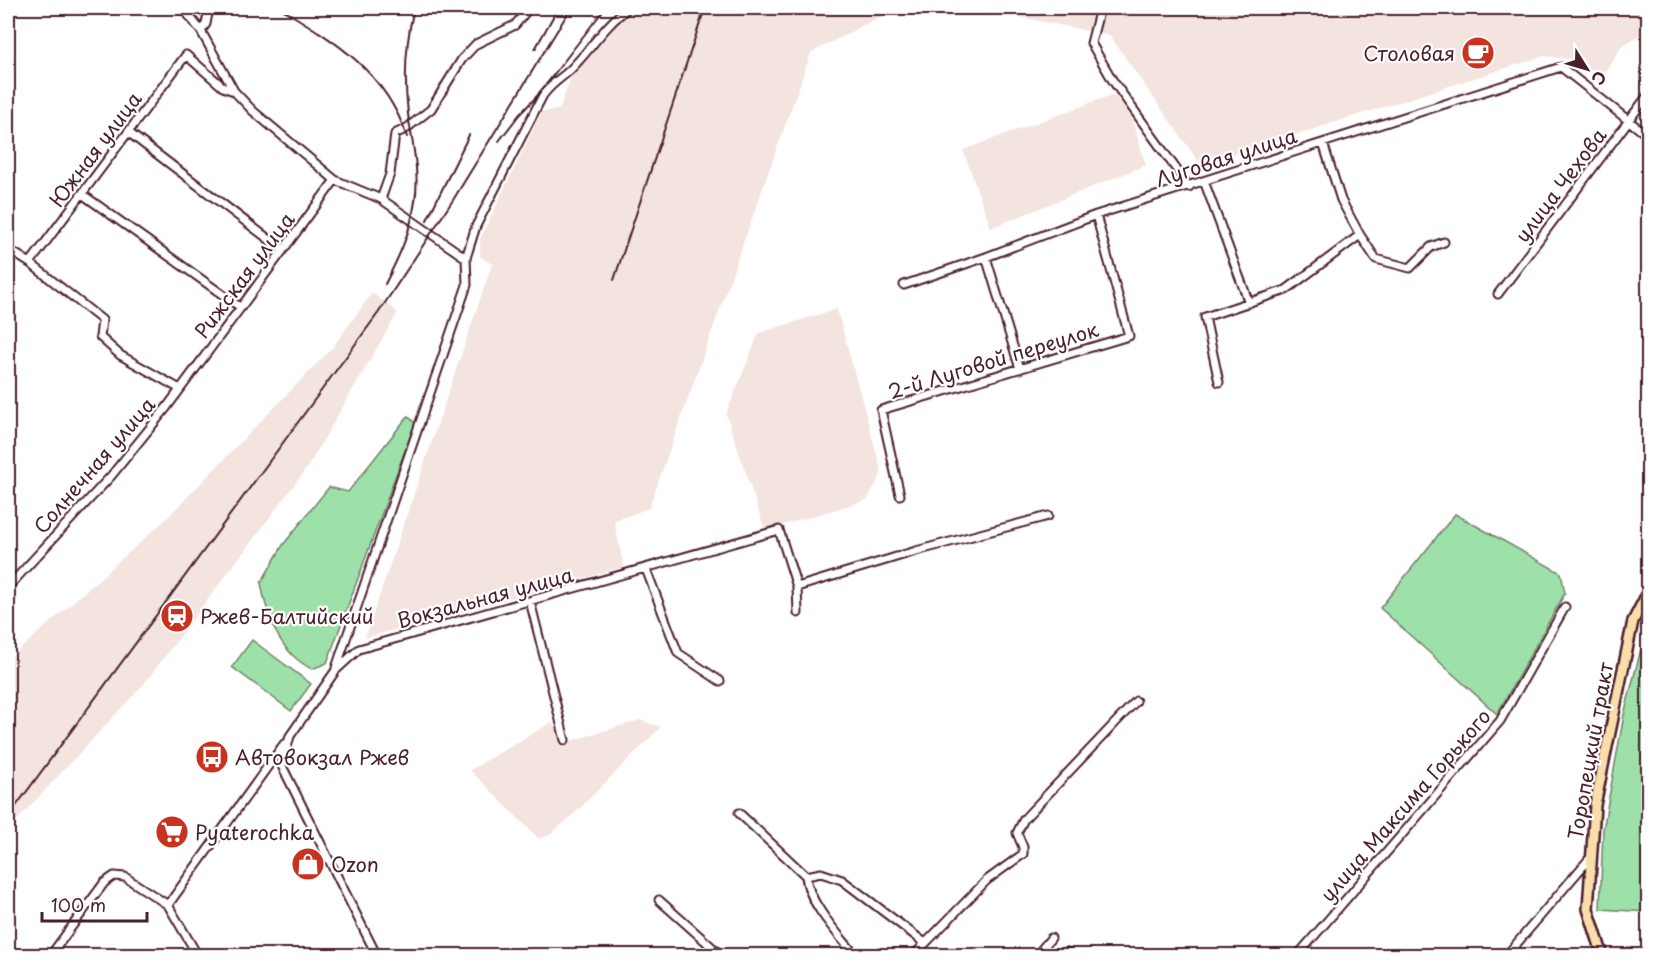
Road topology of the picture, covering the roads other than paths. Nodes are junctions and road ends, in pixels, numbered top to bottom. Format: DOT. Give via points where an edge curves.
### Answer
graph roads {
  1 [pos="183,8"];
  2 [pos="209,8"];
  3 [pos="529,8"];
  4 [pos="628,8"];
  5 [pos="1100,8"];
  6 [pos="201,31"];
  7 [pos="234,91"];
  8 [pos="1648,95"];
  9 [pos="1628,122"];
  10 [pos="128,132"];
  11 [pos="1648,136"];
  12 [pos="1323,143"];
  13 [pos="335,180"];
  14 [pos="1204,181"];
  15 [pos="1189,187"];
  16 [pos="82,194"];
  17 [pos="381,200"];
  18 [pos="1096,215"];
  19 [pos="1360,235"];
  20 [pos="1444,242"];
  21 [pos="8,249"];
  22 [pos="283,250"];
  23 [pos="986,257"];
  24 [pos="466,258"];
  25 [pos="30,264"];
  26 [pos="904,285"];
  27 [pos="1498,294"];
  28 [pos="1249,303"];
  29 [pos="240,308"];
  30 [pos="1020,369"];
  31 [pos="1219,382"];
  32 [pos="180,389"];
  33 [pos="900,495"];
  34 [pos="1048,516"];
  35 [pos="646,569"];
  36 [pos="8,587"];
  37 [pos="797,587"];
  38 [pos="1648,592"];
  39 [pos="530,601"];
  40 [pos="1565,607"];
  41 [pos="798,614"];
  42 [pos="336,670"];
  43 [pos="720,681"];
  44 [pos="1136,701"];
  45 [pos="290,736"];
  46 [pos="565,740"];
  47 [pos="264,772"];
  48 [pos="292,787"];
  49 [pos="740,813"];
  50 [pos="1590,858"];
  51 [pos="806,876"];
  52 [pos="659,900"];
  53 [pos="168,905"];
  54 [pos="1051,938"];
  55 [pos="925,943"];
  56 [pos="50,956"];
  57 [pos="198,956"];
  58 [pos="377,956"];
  59 [pos="722,956"];
  60 [pos="856,956"];
  61 [pos="914,956"];
  62 [pos="1036,956"];
  63 [pos="1297,956"];
  64 [pos="1506,956"];
  65 [pos="1603,956"];
  1 -- 6 [label="street"];
  2 -- 6 [label="street"];
  3 -- 17 [label="street" via="515,25 476,45 462,59 431,110 395,134 390,174"];
  4 -- 24 [label="street" via="543,95 476,226"];
  5 -- 15 [label="street" via="1091,43 1113,81"];
  6 -- 7 [label="street"];
  7 -- 10 [label="street, Южная улица" via="223,87 186,55"];
  7 -- 13 [label="street"];
  8 -- 9 [label="street, улица Чехова"];
  9 -- 11 [label="street"];
  9 -- 12 [label="street, Луговая улица" via="1561,67"];
  9 -- 27 [label="street, улица Чехова"];
  10 -- 16 [label="street, Южная улица"];
  10 -- 22 [label="street"];
  12 -- 14 [label="street, Луговая улица"];
  12 -- 19 [label="street" via="1341,200"];
  13 -- 17 [label="street"];
  13 -- 22 [label="street, Рижская улица"];
  14 -- 15 [label="street, Луговая улица"];
  14 -- 28 [label="street"];
  15 -- 18 [label="street, Луговая улица"];
  16 -- 25 [label="street, Южная улица"];
  16 -- 29 [label="street"];
  17 -- 24 [label="street"];
  18 -- 23 [label="street, Луговая улица"];
  18 -- 30 [label="street, 2-й Луговой переулок" via="1129,336"];
  19 -- 20 [label="street" via="1376,259 1410,268 1431,247"];
  19 -- 28 [label="street" via="1286,290"];
  21 -- 25 [label="street"];
  22 -- 29 [label="street, Рижская улица"];
  23 -- 26 [label="street, Луговая улица"];
  23 -- 30 [label="street"];
  24 -- 42 [label="street" via="467,285"];
  25 -- 32 [label="street" via="102,320 100,337 120,355"];
  28 -- 31 [label="street" via="1205,317"];
  29 -- 32 [label="street, Рижская улица"];
  30 -- 33 [label="street, 2-й Луговой переулок" via="881,410"];
  32 -- 36 [label="street, Солнечная улица" via="111,476"];
  34 -- 37 [label="street"];
  35 -- 37 [label="street, Вокзальная улица" via="779,530"];
  35 -- 39 [label="street, Вокзальная улица"];
  35 -- 43 [label="street" via="678,653"];
  37 -- 41 [label="street"];
  38 -- 50 [label="main road, Торопецкий тракт" via="1633,621 1595,805"];
  39 -- 42 [label="street, Вокзальная улица" via="359,649"];
  39 -- 46 [label="street"];
  40 -- 63 [label="street, улица Максима Горького" via="1500,721"];
  42 -- 45 [label="street, Вокзальная улица"];
  44 -- 55 [label="street" via="1024,819 1017,833 1023,854 987,880"];
  45 -- 47 [label="street"];
  45 -- 48 [label="street, Вокзальная улица" via="282,766"];
  47 -- 48 [label="street" via="277,769"];
  47 -- 53 [label="street"];
  48 -- 58 [label="street, Вокзальная улица"];
  49 -- 51 [label="street"];
  50 -- 64 [label="street"];
  50 -- 65 [label="main road, Торопецкий тракт" via="1588,909"];
  51 -- 55 [label="street" via="821,873 842,880"];
  51 -- 60 [label="street" via="807,886 827,920"];
  52 -- 59 [label="street"];
  53 -- 56 [label="street" via="125,877 114,876 96,892"];
  53 -- 57 [label="street"];
  54 -- 62 [label="street"];
  55 -- 61 [label="street"];
}
